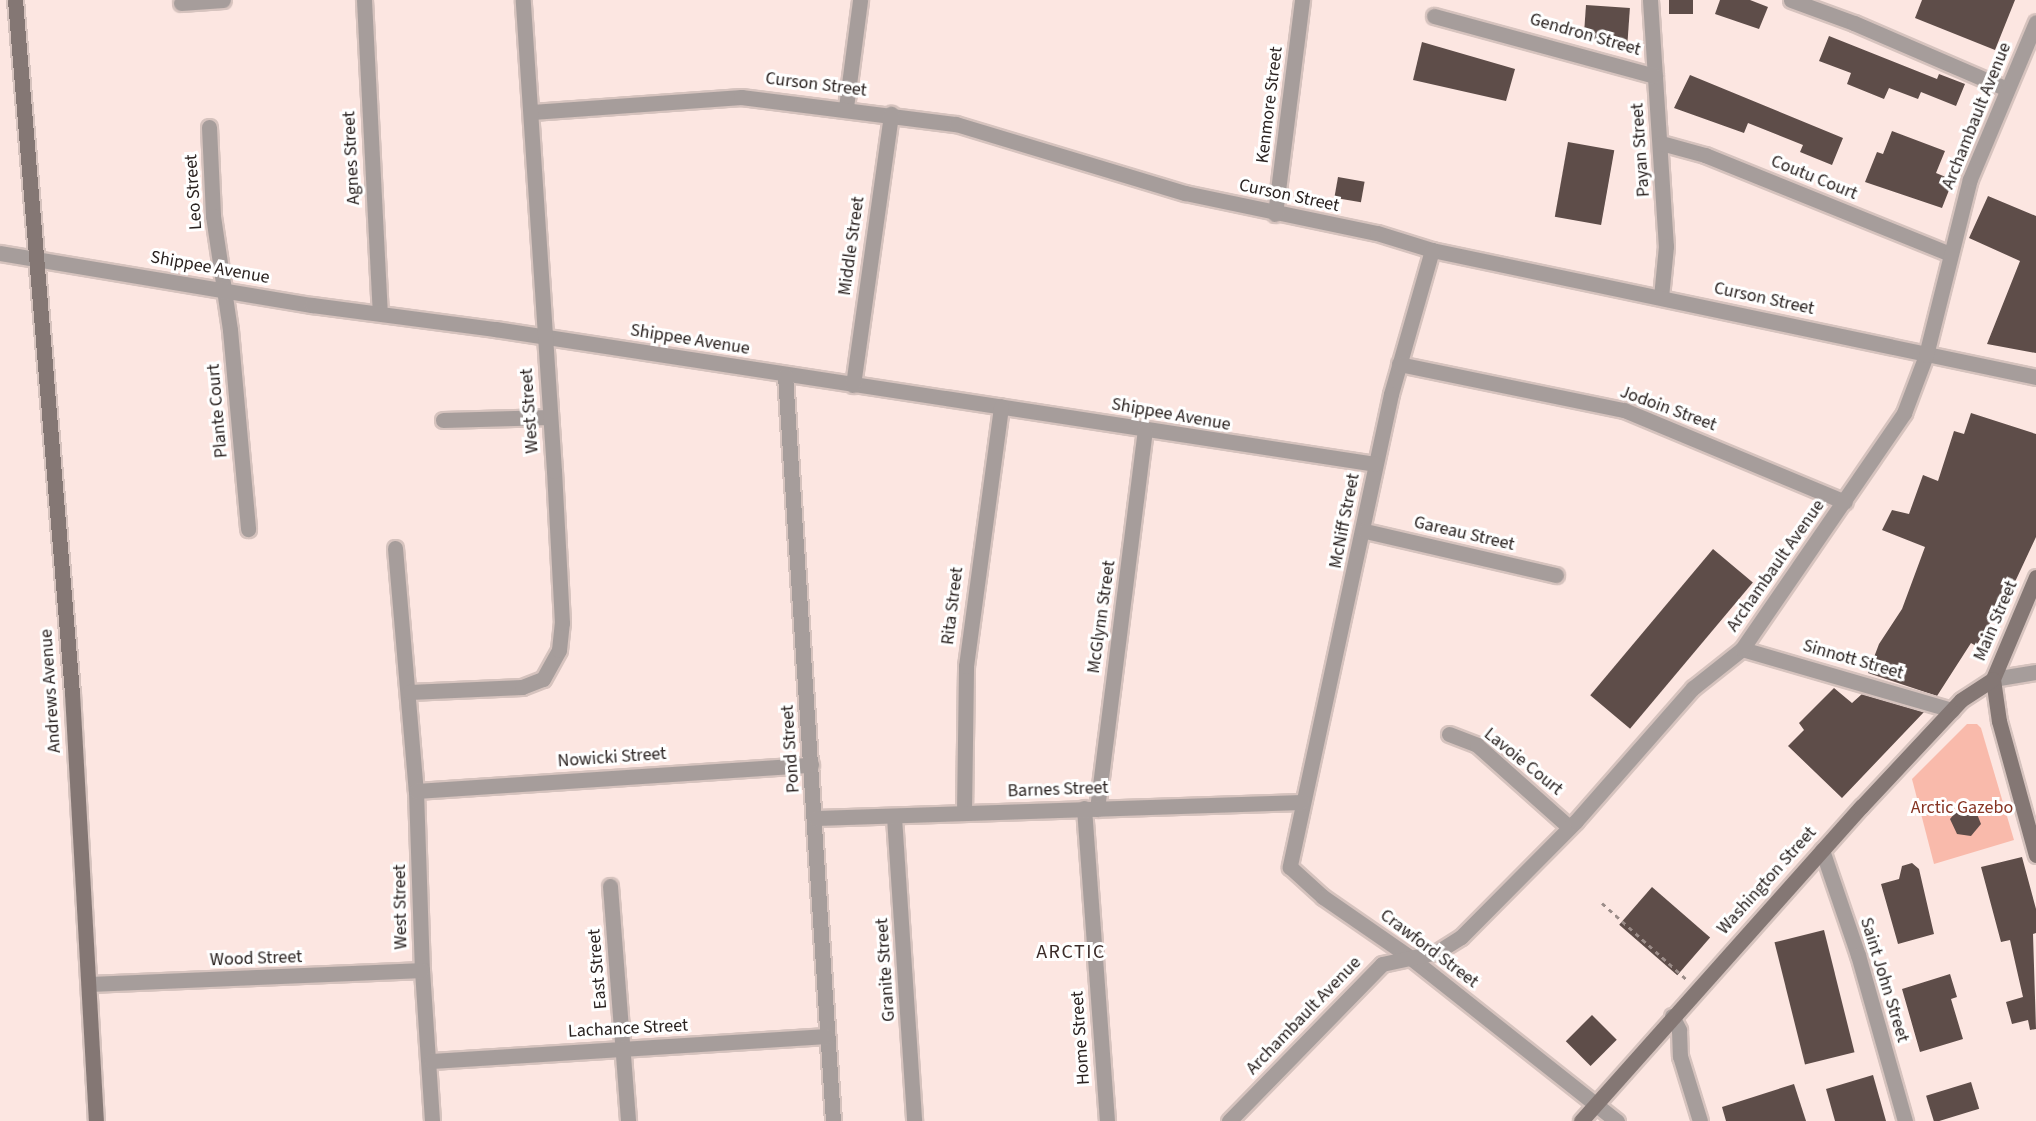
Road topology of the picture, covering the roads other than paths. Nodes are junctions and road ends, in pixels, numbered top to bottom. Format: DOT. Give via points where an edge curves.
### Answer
graph roads {
  1 [pos="15,0"];
  2 [pos="223,0"];
  3 [pos="364,0"];
  4 [pos="523,0"];
  5 [pos="860,0"];
  6 [pos="1302,0"];
  7 [pos="1650,0"];
  8 [pos="1791,0"];
  9 [pos="181,3"];
  10 [pos="1812,4"];
  11 [pos="1434,16"];
  12 [pos="2035,26"];
  13 [pos="1655,76"];
  14 [pos="2007,89"];
  15 [pos="846,107"];
  16 [pos="532,112"];
  17 [pos="891,114"];
  18 [pos="209,127"];
  19 [pos="1661,142"];
  20 [pos="1275,214"];
  21 [pos="1432,250"];
  22 [pos="0,253"];
  23 [pos="1950,254"];
  24 [pos="36,260"];
  25 [pos="224,289"];
  26 [pos="1661,297"];
  27 [pos="380,312"];
  28 [pos="544,339"];
  29 [pos="1926,354"];
  30 [pos="1399,364"];
  31 [pos="785,375"];
  32 [pos="2036,378"];
  33 [pos="853,385"];
  34 [pos="1001,406"];
  35 [pos="550,417"];
  36 [pos="443,420"];
  37 [pos="1145,431"];
  38 [pos="1375,464"];
  39 [pos="1845,502"];
  40 [pos="248,529"];
  41 [pos="1365,531"];
  42 [pos="395,548"];
  43 [pos="1556,575"];
  44 [pos="2036,577"];
  45 [pos="1742,649"];
  46 [pos="2036,672"];
  47 [pos="1993,678"];
  48 [pos="410,692"];
  49 [pos="1952,710"];
  50 [pos="1449,734"];
  51 [pos="811,765"];
  52 [pos="416,791"];
  53 [pos="1302,802"];
  54 [pos="1091,808"];
  55 [pos="964,813"];
  56 [pos="894,817"];
  57 [pos="816,818"];
  58 [pos="1569,827"];
  59 [pos="1822,850"];
  60 [pos="2036,855"];
  61 [pos="610,886"];
  62 [pos="1411,958"];
  63 [pos="422,970"];
  64 [pos="91,984"];
  65 [pos="1672,1016"];
  66 [pos="827,1036"];
  67 [pos="624,1050"];
  68 [pos="431,1061"];
  69 [pos="1596,1104"];
  70 [pos="96,1121"];
  71 [pos="432,1121"];
  72 [pos="628,1121"];
  73 [pos="833,1121"];
  74 [pos="914,1121"];
  75 [pos="1107,1121"];
  76 [pos="1229,1121"];
  77 [pos="1581,1121"];
  78 [pos="1617,1121"];
  79 [pos="1700,1121"];
  80 [pos="1905,1121"];
  1 -- 24 [label="street, Andrews Avenue"];
  2 -- 9 [label="street"];
  3 -- 27 [label="street, Agnes Street"];
  4 -- 16 [label="street, West Street"];
  5 -- 15 [label="street"];
  6 -- 20 [label="street, Kenmore Street"];
  7 -- 13 [label="street, Payan Street"];
  8 -- 10 [label="street"];
  10 -- 14 [label="street"];
  11 -- 13 [label="street, Gendron Street"];
  12 -- 14 [label="street, Archambault Avenue"];
  13 -- 19 [label="street, Payan Street"];
  14 -- 23 [label="street, Archambault Avenue" via="1970,179"];
  15 -- 16 [label="street, Curson Street" via="741,97"];
  15 -- 17 [label="street, Curson Street"];
  16 -- 28 [label="street, West Street"];
  17 -- 20 [label="street, Curson Street" via="956,124 1185,193"];
  17 -- 33 [label="street, Middle Street"];
  18 -- 25 [label="street, Leo Street" via="213,216"];
  19 -- 23 [label="street, Coutu Court" via="1705,155"];
  19 -- 26 [label="street, Payan Street" via="1666,246"];
  20 -- 21 [label="street, Curson Street" via="1377,233"];
  21 -- 26 [label="street, Curson Street"];
  21 -- 30 [label="street, McNiff Street"];
  22 -- 24 [label="street, Shippee Avenue"];
  23 -- 29 [label="street, Archambault Avenue"];
  24 -- 25 [label="street, Shippee Avenue"];
  24 -- 64 [label="street, Andrews Avenue" via="72,693"];
  25 -- 27 [label="street, Shippee Avenue"];
  25 -- 40 [label="street, Plante Court"];
  26 -- 29 [label="street, Curson Street"];
  27 -- 28 [label="street, Shippee Avenue"];
  28 -- 31 [label="street, Shippee Avenue"];
  28 -- 35 [label="street, West Street"];
  29 -- 32 [label="street, Curson Street"];
  29 -- 39 [label="street, Archambault Avenue" via="1904,413"];
  30 -- 38 [label="street, McNiff Street"];
  30 -- 39 [label="street, Jodoin Street" via="1624,410"];
  31 -- 33 [label="street, Shippee Avenue"];
  31 -- 51 [label="street, Pond Street"];
  33 -- 34 [label="street, Shippee Avenue"];
  34 -- 37 [label="street, Shippee Avenue"];
  34 -- 55 [label="street, Rita Street" via="966,666"];
  35 -- 36 [label="street"];
  35 -- 48 [label="street, West Street" via="562,623 552,669 543,680 522,687"];
  37 -- 38 [label="street, Shippee Avenue"];
  37 -- 54 [label="street, McGlynn Street"];
  38 -- 41 [label="street, McNiff Street"];
  39 -- 45 [label="street, Archambault Avenue"];
  41 -- 43 [label="street, Gareau Street"];
  41 -- 53 [label="street, McNiff Street"];
  42 -- 48 [label="street, West Street"];
  44 -- 47 [label="street, Main Street"];
  45 -- 49 [label="street, Sinnott Street"];
  45 -- 58 [label="street, Archambault Avenue" via="1693,688"];
  46 -- 47 [label="street"];
  47 -- 49 [label="street, Washington Street"];
  47 -- 60 [label="street, Main Street" via="1999,721"];
  48 -- 52 [label="street, West Street"];
  49 -- 59 [label="street, Washington Street"];
  50 -- 58 [label="street, Lavoie Court" via="1477,746"];
  51 -- 52 [label="street, Nowicki Street"];
  51 -- 57 [label="street, Pond Street"];
  52 -- 63 [label="street, West Street"];
  53 -- 54 [label="street, Barnes Street"];
  53 -- 62 [label="street, Crawford Street" via="1290,867 1323,897"];
  54 -- 55 [label="street, Barnes Street"];
  54 -- 75 [label="street, Home Street"];
  55 -- 56 [label="street, Barnes Street"];
  56 -- 57 [label="street, Barnes Street"];
  56 -- 74 [label="street, Granite Street"];
  57 -- 66 [label="street, Pond Street"];
  58 -- 62 [label="street, Archambault Avenue" via="1461,937 1437,952"];
  59 -- 65 [label="street, Washington Street"];
  59 -- 80 [label="street, Saint John Street" via="1858,955"];
  61 -- 67 [label="street, East Street"];
  62 -- 69 [label="street, Crawford Street"];
  62 -- 76 [label="street, Archambault Avenue" via="1382,964"];
  63 -- 64 [label="street, Wood Street"];
  63 -- 68 [label="street, West Street"];
  64 -- 70 [label="street, Andrews Avenue"];
  65 -- 69 [label="street, Washington Street"];
  65 -- 79 [label="street" via="1679,1030 1680,1056"];
  66 -- 67 [label="street, Lachance Street"];
  66 -- 73 [label="street, Pond Street"];
  67 -- 68 [label="street, Lachance Street"];
  67 -- 72 [label="street, East Street"];
  68 -- 71 [label="street, West Street"];
  69 -- 77 [label="street, Washington Street"];
  69 -- 78 [label="street, Crawford Street"];
}
